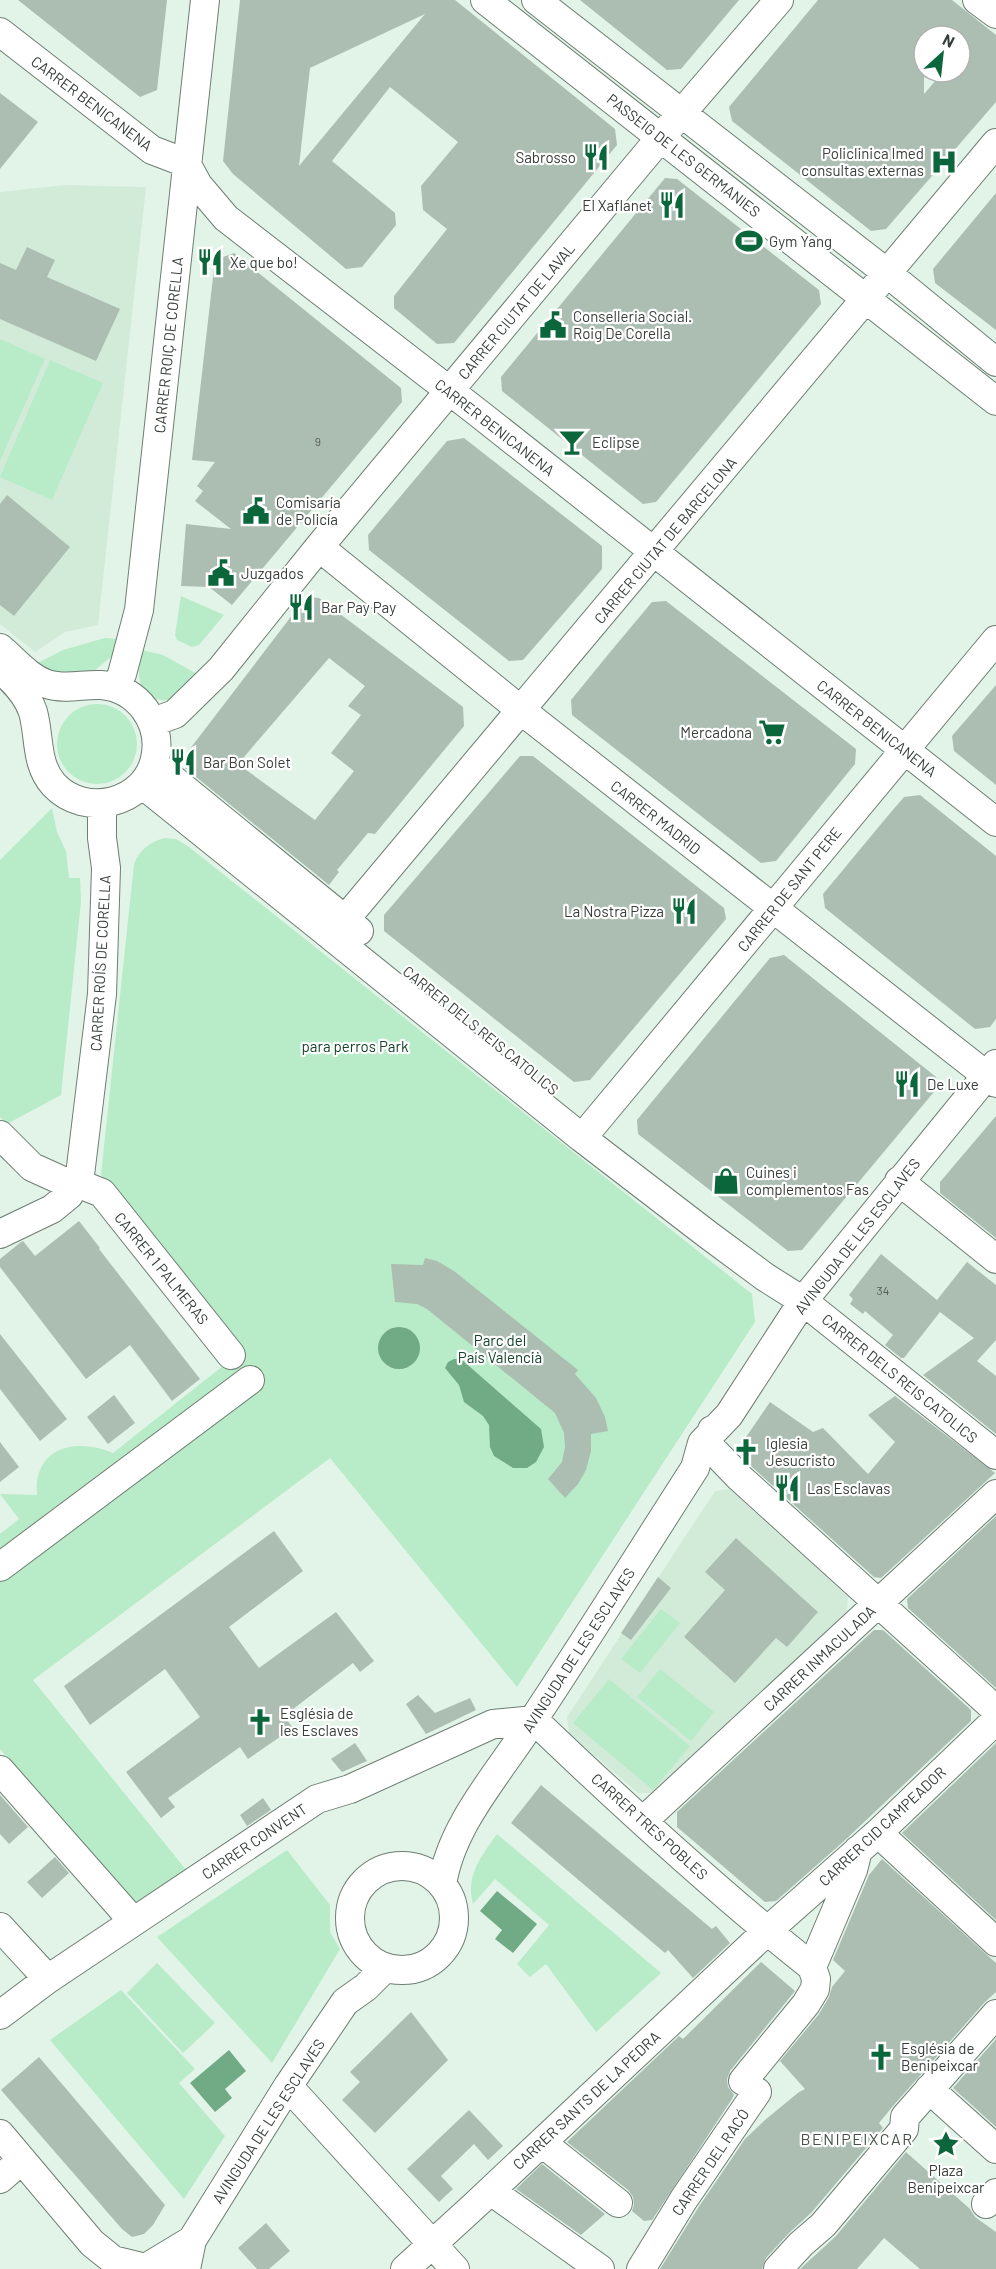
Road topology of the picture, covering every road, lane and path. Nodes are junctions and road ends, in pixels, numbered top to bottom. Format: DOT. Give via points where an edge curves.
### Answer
graph roads {
  1 [pos="205,0"];
  2 [pos="485,0"];
  3 [pos="536,0"];
  4 [pos="779,0"];
  5 [pos="977,0"];
  6 [pos="996,15"];
  7 [pos="0,32"];
  8 [pos="682,114"];
  9 [pos="661,137"];
  10 [pos="996,143"];
  11 [pos="186,162"];
  12 [pos="226,218"];
  13 [pos="179,248"];
  14 [pos="887,273"];
  15 [pos="866,298"];
  16 [pos="996,362"];
  17 [pos="450,391"];
  18 [pos="996,401"];
  19 [pos="319,547"];
  20 [pos="654,552"];
  21 [pos="996,640"];
  22 [pos="0,648"];
  23 [pos="0,669"];
  24 [pos="82,687"];
  25 [pos="116,688"];
  26 [pos="522,711"];
  27 [pos="153,722"];
  28 [pos="38,737"];
  29 [pos="905,750"];
  30 [pos="148,774"];
  31 [pos="102,804"];
  32 [pos="996,822"];
  33 [pos="774,909"];
  34 [pos="338,927"];
  35 [pos="993,1074"];
  36 [pos="589,1131"];
  37 [pos="0,1135"];
  38 [pos="77,1179"];
  39 [pos="899,1181"];
  40 [pos="0,1234"];
  41 [pos="996,1259"];
  42 [pos="773,1282"];
  43 [pos="804,1301"];
  44 [pos="780,1337"];
  45 [pos="714,1442"];
  46 [pos="996,1455"];
  47 [pos="996,1494"];
  48 [pos="0,1567"];
  49 [pos="878,1603"];
  50 [pos="996,1710"];
  51 [pos="534,1720"];
  52 [pos="996,1720"];
  53 [pos="0,1770"];
  54 [pos="643,1821"];
  55 [pos="458,1832"];
  56 [pos="868,1841"];
  57 [pos="401,1866"];
  58 [pos="442,1886"];
  59 [pos="133,1921"];
  60 [pos="0,1927"];
  61 [pos="767,1931"];
  62 [pos="996,1942"];
  63 [pos="358,1947"];
  64 [pos="812,1966"];
  65 [pos="385,1968"];
  66 [pos="48,1979"];
  67 [pos="345,2002"];
  68 [pos="996,2014"];
  69 [pos="0,2015"];
  70 [pos="937,2081"];
  71 [pos="288,2086"];
  72 [pos="0,2134"];
  73 [pos="542,2143"];
  74 [pos="996,2149"];
  75 [pos="22,2160"];
  76 [pos="0,2179"];
  77 [pos="491,2191"];
  78 [pos="618,2203"];
  79 [pos="192,2240"];
  80 [pos="432,2245"];
  81 [pos="98,2256"];
  82 [pos="145,2267"];
  83 [pos="186,2269"];
  84 [pos="405,2269"];
  85 [pos="455,2269"];
  86 [pos="600,2269"];
  87 [pos="641,2269"];
  88 [pos="778,2269"];
  1 -- 11 [label="street, CARRER ROIÇ DE CORELLA"];
  2 -- 9 [label="street, PASSEIG DE LES GERMANIES"];
  3 -- 8 [label="street, PASSEIG DE LES GERMANIES"];
  4 -- 8 [label="street, CARRER CIUTAT DE LAVAL"];
  5 -- 6 [label="street"];
  7 -- 11 [label="street, CARRER BENICANENA" via="152,150"];
  8 -- 9 [label="street, CARRER CIUTAT DE LAVAL"];
  8 -- 14 [label="street, PASSEIG DE LES GERMANIES"];
  9 -- 15 [label="street, PASSEIG DE LES GERMANIES"];
  9 -- 17 [label="street, CARRER CIUTAT DE LAVAL"];
  10 -- 14 [label="street, CARRER CIUTAT DE BARCELONA"];
  11 -- 12 [label="street, CARRER BENICANENA" via="198,185"];
  11 -- 13 [label="street, CARRER ROIÇ DE CORELLA"];
  12 -- 13 [label="street" via="193,226"];
  12 -- 17 [label="street, CARRER BENICANENA"];
  13 -- 25 [label="street, CARRER ROIÇ DE CORELLA" via="140,602"];
  14 -- 15 [label="street, CARRER CIUTAT DE BARCELONA"];
  14 -- 16 [label="street, PASSEIG DE LES GERMANIES"];
  15 -- 18 [label="street, PASSEIG DE LES GERMANIES"];
  15 -- 20 [label="street, CARRER CIUTAT DE BARCELONA"];
  17 -- 19 [label="street, CARRER CIUTAT DE LAVAL"];
  17 -- 20 [label="street, CARRER BENICANENA"];
  19 -- 26 [label="street, CARRER MADRID"];
  19 -- 27 [label="street, CARRER CIUTAT DE LAVAL" via="221,669 175,714"];
  20 -- 26 [label="street, CARRER CIUTAT DE BARCELONA"];
  20 -- 29 [label="street, CARRER BENICANENA"];
  21 -- 29 [label="street, CARRER DE SANT PERE"];
  22 -- 24 [label="street" via="45,684"];
  23 -- 28 [label="street" via="22,691"];
  24 -- 25 [label="street"];
  24 -- 28 [label="street" via="52,705"];
  25 -- 27 [label="street" via="138,701"];
  26 -- 33 [label="street, CARRER MADRID"];
  26 -- 34 [label="street, CARRER CIUTAT DE BARCELONA"];
  27 -- 30 [label="street" via="157,750"];
  28 -- 31 [label="street" via="44,771 54,785 68,796"];
  29 -- 32 [label="street, CARRER BENICANENA"];
  29 -- 33 [label="street, CARRER DE SANT PERE"];
  30 -- 31 [label="street" via="128,796"];
  30 -- 34 [label="street, CARRER DELS REIS CATOLICS"];
  31 -- 38 [label="street, CARRER ROÍS DE CORELLA" via="106,868 102,994"];
  33 -- 35 [label="street, CARRER MADRID"];
  33 -- 36 [label="street, CARRER DE SANT PERE"];
  34 -- 36 [label="street, CARRER DELS REIS CATOLICS"];
  35 -- 39 [label="street, AVINGUDA DE LES ESCLAVES"];
  36 -- 42 [label="street, CARRER DELS REIS CATOLICS" via="707,1234"];
  36 -- 43 [label="street, CARRER DELS REIS CATOLICS" via="777,1272"];
  37 -- 38 [label="street, CARRER 1 PALMERAS" via="32,1167"];
  38 -- 40 [label="street" via="52,1209"];
  38 -- 48 [label="street, CARRER 1 PALMERAS" via="102,1193 236,1373"];
  39 -- 41 [label="street"];
  39 -- 43 [label="street, AVINGUDA DE LES ESCLAVES"];
  42 -- 43 [label="street, CARRER DELS REIS CATOLICS"];
  42 -- 44 [label="street" via="781,1308"];
  43 -- 44 [label="street, AVINGUDA DE LES ESCLAVES"];
  43 -- 46 [label="street, CARRER DELS REIS CATOLICS"];
  44 -- 45 [label="street, AVINGUDA DE LES ESCLAVES"];
  45 -- 49 [label="street" via="740,1478"];
  45 -- 51 [label="street, AVINGUDA DE LES ESCLAVES"];
  47 -- 49 [label="street, CARRER INMACULADA"];
  49 -- 50 [label="street"];
  49 -- 54 [label="street, CARRER INMACULADA"];
  51 -- 54 [label="street, CARRER TRES POBLES"];
  51 -- 55 [label="street, AVINGUDA DE LES ESCLAVES"];
  51 -- 59 [label="street, CARRER CONVENT" via="493,1724 350,1789 317,1799"];
  52 -- 56 [label="street, CARRER CID CAMPEADOR"];
  53 -- 59 [label="street"];
  54 -- 61 [label="street, CARRER TRES POBLES"];
  55 -- 57 [label="street, AVINGUDA DE LES ESCLAVES" via="422,1857"];
  55 -- 58 [label="street, AVINGUDA DE LES ESCLAVES" via="445,1864"];
  56 -- 61 [label="street, CARRER CID CAMPEADOR"];
  56 -- 62 [label="street"];
  56 -- 64 [label="street, CARRER DEL RACÓ"];
  57 -- 58 [label="street" via="419,1869"];
  57 -- 63 [label="street" via="373,1874 354,1895 351,1931"];
  58 -- 65 [label="street" via="454,1908 448,1944 421,1967 403,1971"];
  59 -- 66 [label="street, CARRER CONVENT"];
  60 -- 66 [label="street"];
  61 -- 64 [label="street"];
  61 -- 73 [label="street, CARRER SANTS DE LA PEDRA"];
  63 -- 65 [label="street"];
  63 -- 67 [label="street, AVINGUDA DE LES ESCLAVES" via="347,1978"];
  64 -- 87 [label="street, CARRER DEL RACÓ" via="815,1989 750,2087"];
  65 -- 67 [label="street, AVINGUDA DE LES ESCLAVES"];
  66 -- 69 [label="street, CARRER CONVENT"];
  67 -- 71 [label="street, AVINGUDA DE LES ESCLAVES"];
  68 -- 70 [label="street"];
  70 -- 74 [label="street"];
  70 -- 88 [label="street" via="905,2117 904,2129 823,2225"];
  71 -- 79 [label="street, AVINGUDA DE LES ESCLAVES"];
  71 -- 80 [label="street"];
  72 -- 75 [label="street"];
  73 -- 77 [label="street, CARRER SANTS DE LA PEDRA"];
  73 -- 78 [label="street"];
  75 -- 76 [label="street"];
  75 -- 81 [label="street"];
  77 -- 80 [label="street, CARRER SANTS DE LA PEDRA"];
  77 -- 86 [label="street"];
  79 -- 82 [label="street, AVINGUDA DE LES ESCLAVES"];
  79 -- 83 [label="street, AVINGUDA DE LES ESCLAVES"];
  80 -- 84 [label="street, CARRER SANTS DE LA PEDRA"];
  80 -- 85 [label="street"];
  81 -- 82 [label="street"];
}
